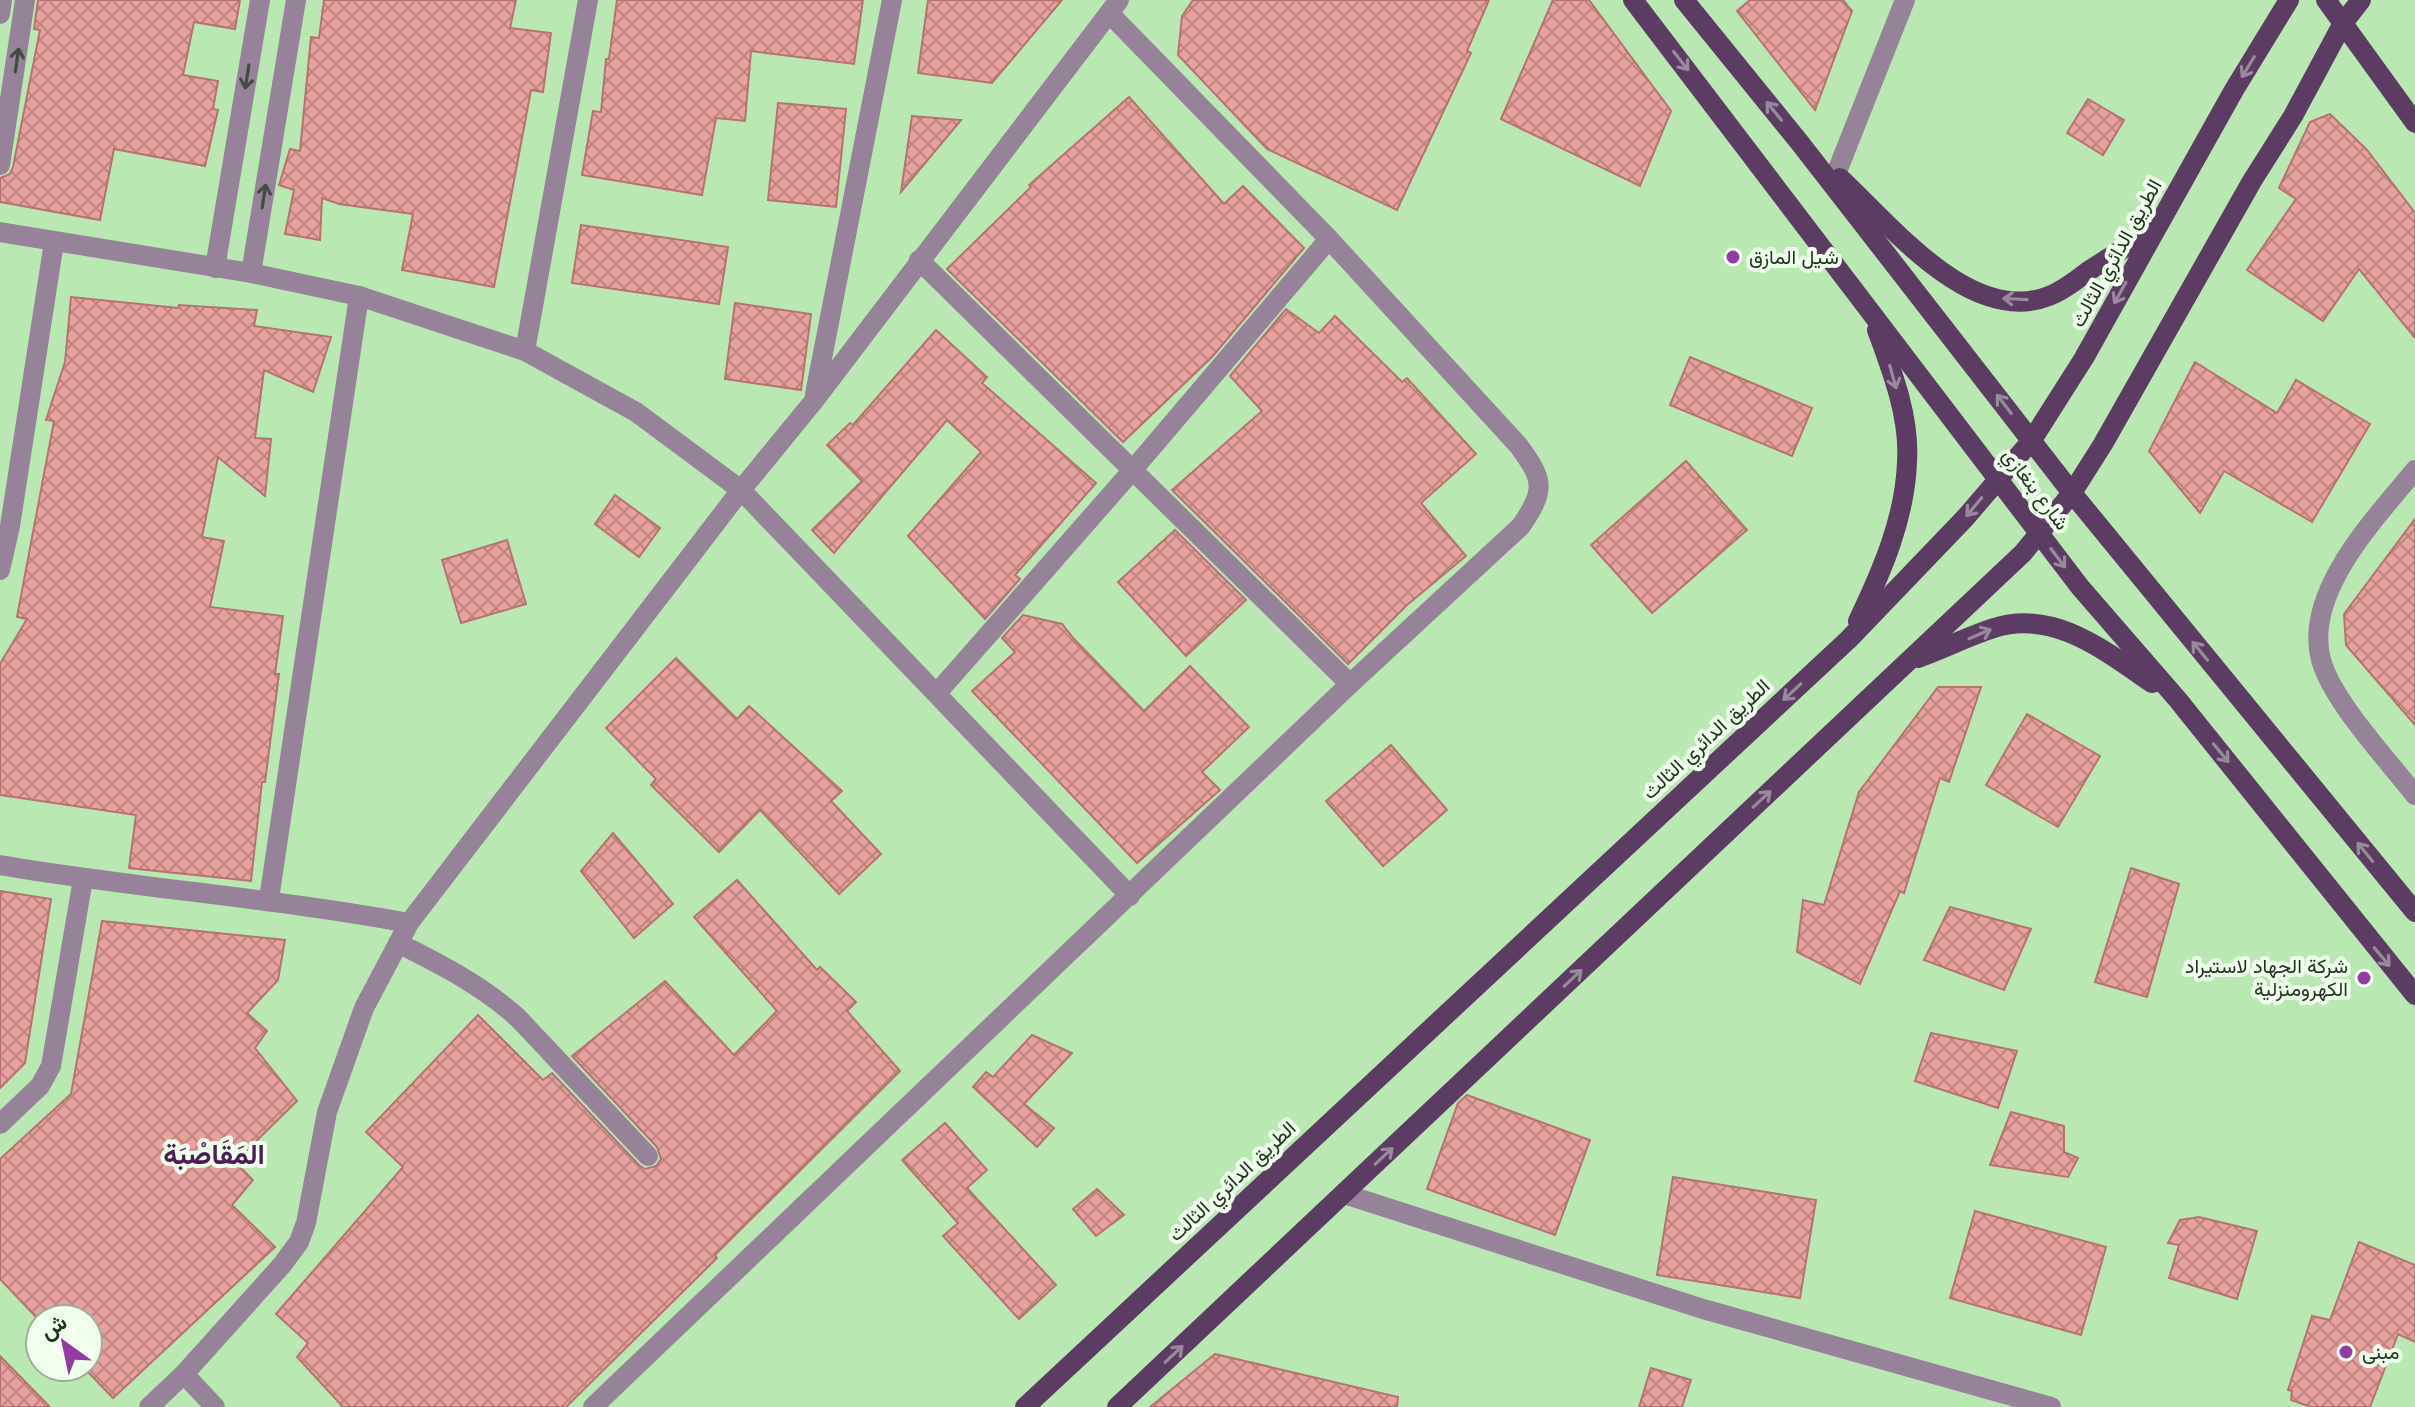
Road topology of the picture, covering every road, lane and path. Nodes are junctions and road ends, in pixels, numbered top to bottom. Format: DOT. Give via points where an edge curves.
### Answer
graph roads {
  1 [pos="2,0"];
  2 [pos="25,0"];
  3 [pos="260,0"];
  4 [pos="296,0"];
  5 [pos="588,0"];
  6 [pos="892,0"];
  7 [pos="1633,0"];
  8 [pos="1684,0"];
  9 [pos="1905,0"];
  10 [pos="2289,0"];
  11 [pos="2326,0"];
  12 [pos="2361,0"];
  13 [pos="1114,6"];
  14 [pos="0,14"];
  15 [pos="2343,23"];
  16 [pos="2415,123"];
  17 [pos="1800,143"];
  18 [pos="0,165"];
  19 [pos="1836,174"];
  20 [pos="2156,228"];
  21 [pos="0,232"];
  22 [pos="1329,239"];
  23 [pos="54,242"];
  24 [pos="919,260"];
  25 [pos="215,268"];
  26 [pos="251,273"];
  27 [pos="359,296"];
  28 [pos="1867,304"];
  29 [pos="525,351"];
  30 [pos="813,402"];
  31 [pos="2032,440"];
  32 [pos="2415,470"];
  33 [pos="1131,472"];
  34 [pos="1998,479"];
  35 [pos="741,490"];
  36 [pos="2072,493"];
  37 [pos="2039,533"];
  38 [pos="0,570"];
  39 [pos="1849,639"];
  40 [pos="1907,662"];
  41 [pos="1350,684"];
  42 [pos="937,693"];
  43 [pos="2178,700"];
  44 [pos="2415,795"];
  45 [pos="0,865"];
  46 [pos="83,879"];
  47 [pos="1130,896"];
  48 [pos="269,899"];
  49 [pos="2415,912"];
  50 [pos="409,923"];
  51 [pos="398,943"];
  52 [pos="2415,995"];
  53 [pos="0,1124"];
  54 [pos="648,1156"];
  55 [pos="1344,1194"];
  56 [pos="184,1374"];
  57 [pos="1121,1405"];
  58 [pos="149,1407"];
  59 [pos="215,1407"];
  60 [pos="593,1407"];
  61 [pos="1025,1407"];
  62 [pos="2051,1407"];
  1 -- 14 [label="street"];
  18 -- 2 [label="street, one-way"];
  3 -- 25 [label="street, one-way"];
  26 -- 4 [label="street, one-way"];
  5 -- 29 [label="street"];
  6 -- 30 [label="street"];
  7 -- 28 [label="main road, شارع بنغازي, one-way"];
  17 -- 8 [label="main road, شارع بنغازي, one-way"];
  9 -- 19 [label="street"];
  10 -- 20 [label="main road, الطريق الدائري الثالث, one-way"];
  11 -- 15 [label="main road"];
  12 -- 15 [label="main road"];
  13 -- 22 [label="street"];
  13 -- 24 [label="street"];
  15 -- 16 [label="main road"];
  15 -- 36 [label="main road"];
  17 -- 19 [label="main road"];
  31 -- 17 [label="main road, شارع بنغازي, one-way"];
  20 -- 19 [label="main road, one-way" via="2047,298 2004,300 1958,285 1922,259"];
  20 -- 31 [label="main road, الطريق الدائري الثالث, one-way"];
  21 -- 23 [label="street"];
  22 -- 33 [label="street"];
  22 -- 41 [label="street" via="1518,445 1540,484 1521,526"];
  23 -- 25 [label="street"];
  23 -- 38 [label="street"];
  24 -- 30 [label="street"];
  24 -- 33 [label="street"];
  25 -- 26 [label="street"];
  26 -- 27 [label="street"];
  27 -- 29 [label="street"];
  27 -- 48 [label="street"];
  28 -- 34 [label="main road, شارع بنغازي"];
  28 -- 39 [label="main road, one-way" via="1893,374 1908,460 1891,545"];
  29 -- 35 [label="street" via="636,412"];
  30 -- 35 [label="street"];
  31 -- 34 [label="main road, الطريق الدائري الثالث"];
  31 -- 36 [label="main road, شارع بنغازي"];
  32 -- 44 [label="street" via="2357,541 2328,593 2317,630 2321,660 2334,688"];
  33 -- 41 [label="street"];
  33 -- 42 [label="street"];
  34 -- 37 [label="main road, شارع بنغازي"];
  34 -- 39 [label="main road, الطريق الدائري الثالث, one-way"];
  35 -- 42 [label="street"];
  35 -- 50 [label="street"];
  36 -- 37 [label="main road"];
  49 -- 36 [label="main road, شارع بنغازي, one-way"];
  37 -- 40 [label="main road" via="1998,579"];
  37 -- 43 [label="main road, شارع بنغازي, one-way"];
  39 -- 61 [label="main road, الطريق الدائري الثالث, one-way"];
  40 -- 43 [label="main road, one-way" via="1996,627 2061,627"];
  55 -- 40 [label="main road, one-way"];
  41 -- 47 [label="street"];
  42 -- 47 [label="street"];
  43 -- 52 [label="main road, شارع بنغازي, one-way"];
  45 -- 46 [label="street"];
  46 -- 48 [label="street"];
  46 -- 53 [label="street" via="51,1066 40,1086"];
  47 -- 60 [label="street"];
  48 -- 50 [label="street"];
  50 -- 51 [label="street"];
  51 -- 54 [label="street" via="496,999"];
  51 -- 56 [label="street" via="364,1008 327,1112 299,1242"];
  57 -- 55 [label="main road, one-way"];
  55 -- 62 [label="street" via="1703,1309"];
  56 -- 58 [label="street"];
  56 -- 59 [label="street"];
}
